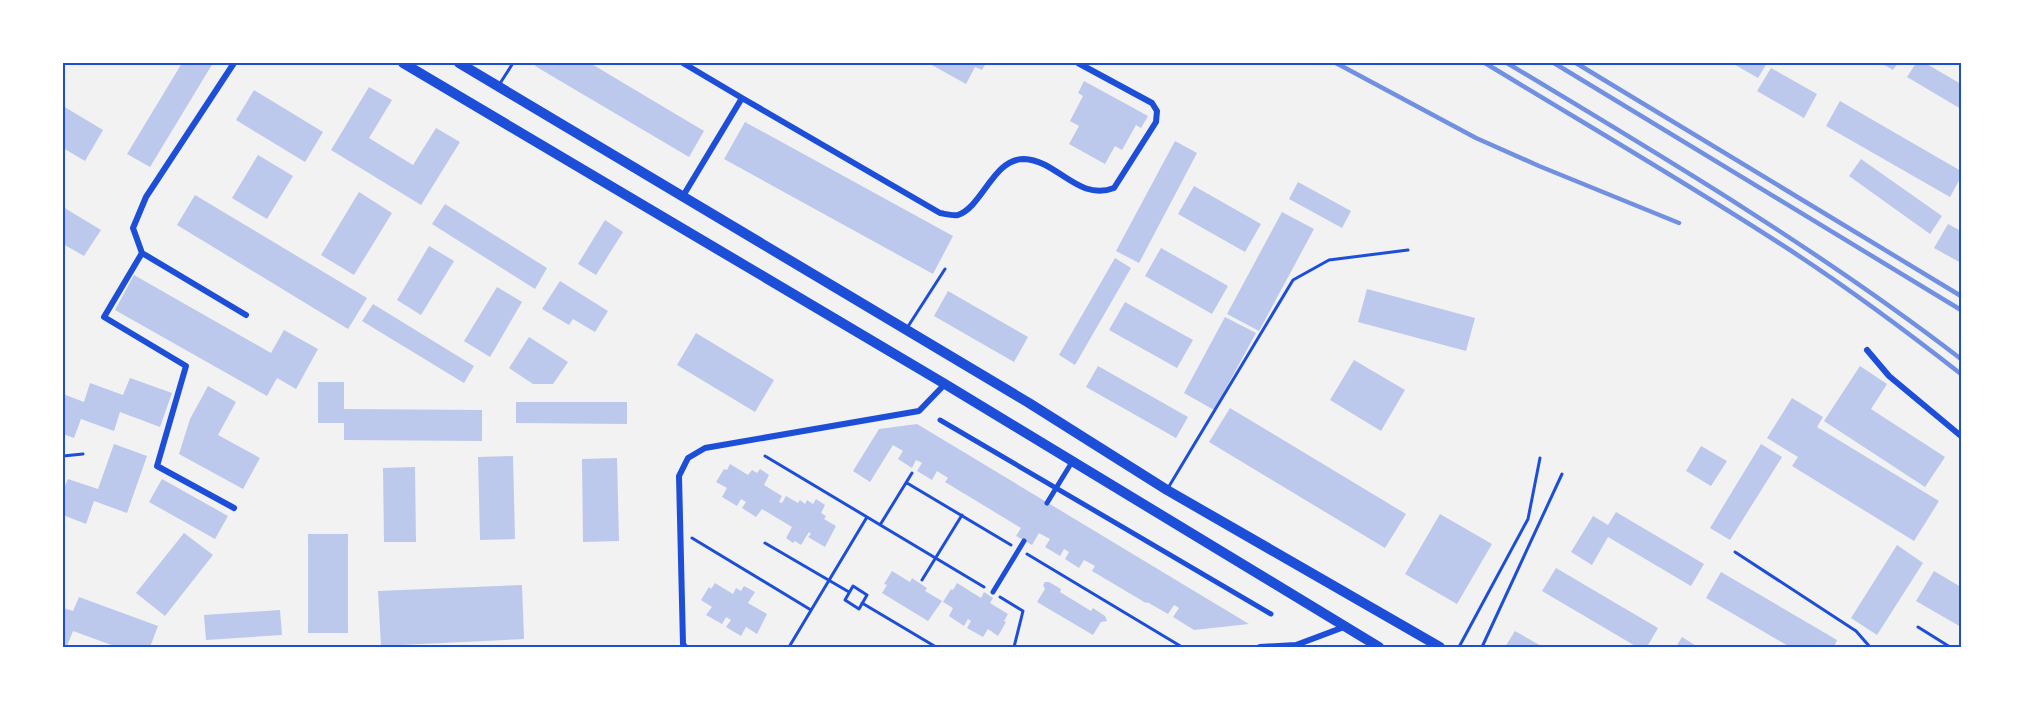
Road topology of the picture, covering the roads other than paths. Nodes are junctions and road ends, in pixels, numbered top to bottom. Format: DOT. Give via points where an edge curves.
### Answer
graph roads {
  1 [pos="234,63"];
  2 [pos="403,63"];
  3 [pos="459,63"];
  4 [pos="513,63"];
  5 [pos="683,63"];
  6 [pos="1078,63"];
  7 [pos="498,86"];
  8 [pos="742,98"];
  9 [pos="683,196"];
  10 [pos="1408,250"];
  11 [pos="142,253"];
  12 [pos="945,269"];
  13 [pos="246,315"];
  14 [pos="906,329"];
  15 [pos="1867,350"];
  16 [pos="945,384"];
  17 [pos="940,420"];
  18 [pos="1961,436"];
  19 [pos="83,454"];
  20 [pos="63,456"];
  21 [pos="1540,458"];
  22 [pos="1073,461"];
  23 [pos="1562,474"];
  24 [pos="1056,488"];
  25 [pos="1167,490"];
  26 [pos="1047,503"];
  27 [pos="234,508"];
  28 [pos="1024,541"];
  29 [pos="1735,552"];
  30 [pos="993,592"];
  31 [pos="1271,614"];
  32 [pos="1345,626"];
  33 [pos="1918,627"];
  34 [pos="685,647"];
  35 [pos="1260,647"];
  36 [pos="1379,647"];
  37 [pos="1440,647"];
  38 [pos="1459,647"];
  39 [pos="1482,647"];
  40 [pos="1870,647"];
  41 [pos="1950,647"];
  1 -- 11 [label="street" via="146,197 133,228"];
  2 -- 16 [label="highway"];
  3 -- 7 [label="highway"];
  4 -- 7 [label="lane"];
  5 -- 8 [label="street"];
  6 -- 8 [label="street" via="1152,103 1157,111 1155,122 1114,188 1090,191 1024,159 1011,162 957,216 940,213"];
  7 -- 9 [label="highway"];
  8 -- 9 [label="street"];
  9 -- 14 [label="highway"];
  10 -- 25 [label="lane" via="1329,260 1293,280"];
  11 -- 13 [label="street"];
  11 -- 27 [label="street" via="104,317 186,366 157,466"];
  12 -- 14 [label="lane"];
  14 -- 25 [label="highway"];
  15 -- 18 [label="street" via="1889,376"];
  16 -- 22 [label="highway"];
  16 -- 34 [label="street" via="919,411 705,448 682,466 679,476"];
  17 -- 24 [label="street"];
  19 -- 20 [label="lane"];
  21 -- 38 [label="lane" via="1528,519"];
  22 -- 24 [label="street"];
  22 -- 32 [label="highway"];
  23 -- 39 [label="lane"];
  24 -- 26 [label="street"];
  24 -- 31 [label="street"];
  25 -- 37 [label="highway"];
  28 -- 30 [label="street"];
  29 -- 40 [label="lane" via="1856,631"];
  32 -- 35 [label="street" via="1296,645"];
  32 -- 36 [label="highway"];
  33 -- 41 [label="lane"];
}
